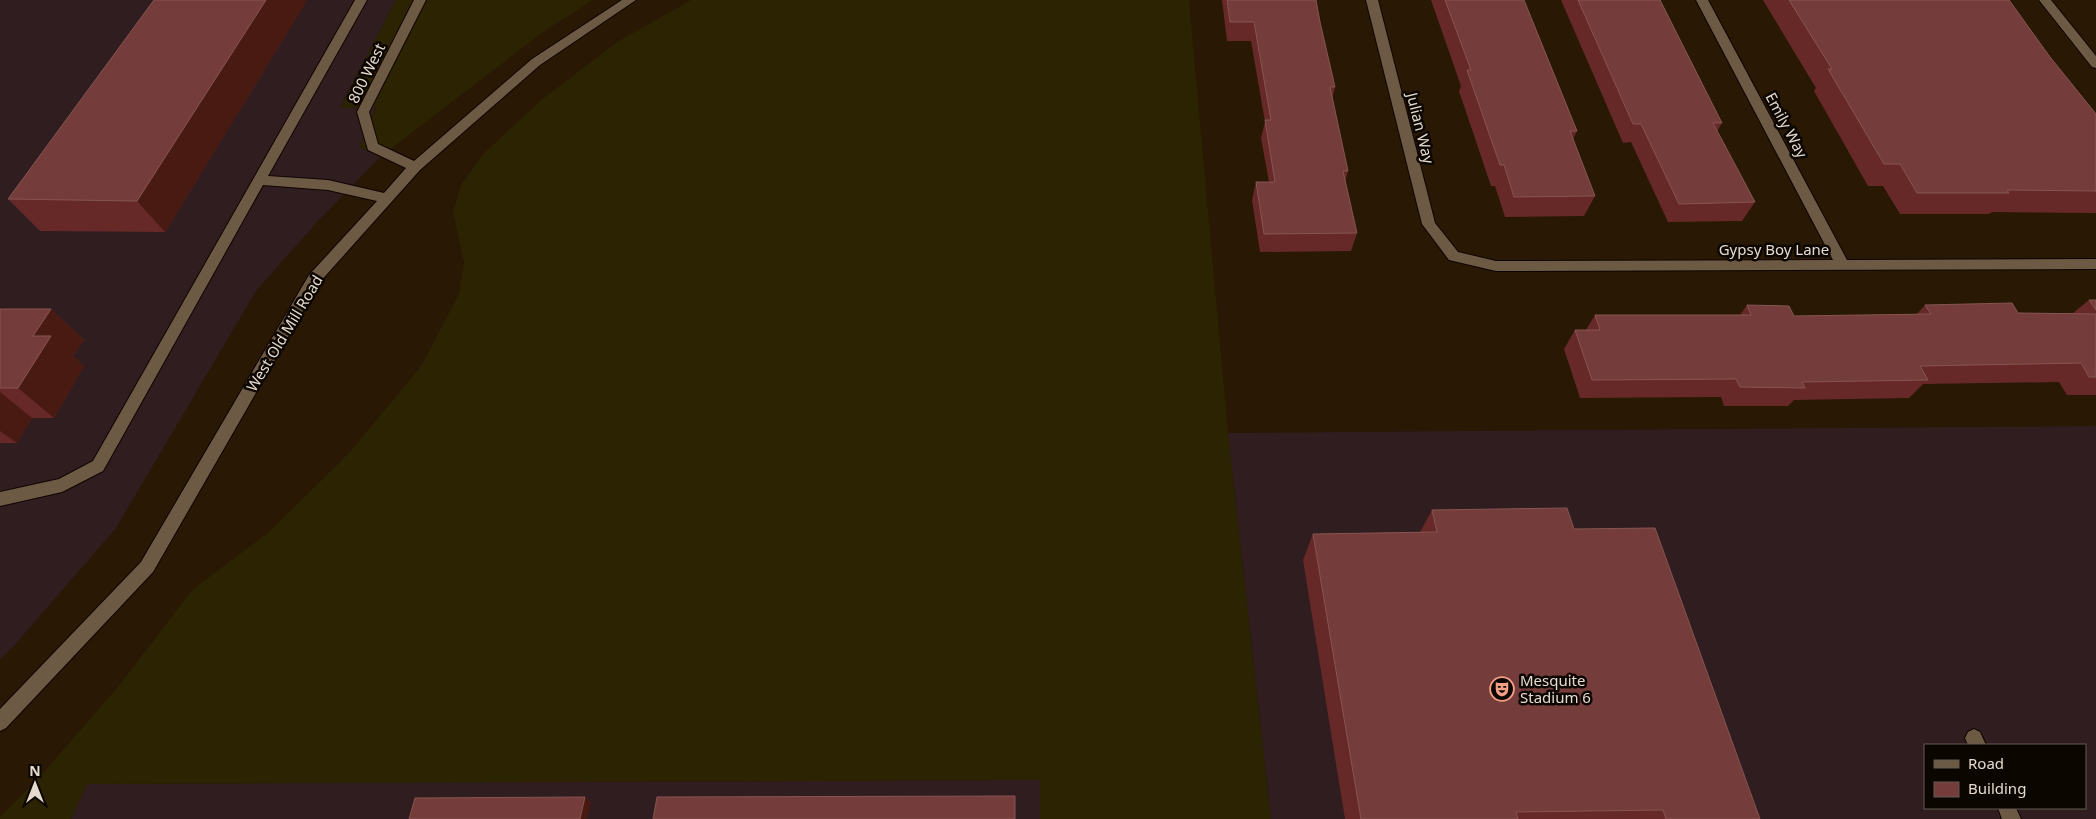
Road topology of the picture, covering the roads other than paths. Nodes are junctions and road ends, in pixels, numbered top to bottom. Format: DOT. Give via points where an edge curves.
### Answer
graph roads {
  1 [pos="361,0"];
  2 [pos="420,0"];
  3 [pos="630,0"];
  4 [pos="1372,0"];
  5 [pos="1702,0"];
  6 [pos="2045,0"];
  7 [pos="2096,64"];
  8 [pos="415,167"];
  9 [pos="259,180"];
  10 [pos="386,198"];
  11 [pos="1454,256"];
  12 [pos="2096,264"];
  13 [pos="1842,265"];
  14 [pos="0,499"];
  15 [pos="0,722"];
  1 -- 9 [label="street"];
  2 -- 8 [label="street, 800 West" via="363,112 372,147"];
  3 -- 8 [label="street, West Old Mill Road" via="536,62"];
  4 -- 11 [label="street, Julian Way" via="1429,224"];
  5 -- 13 [label="street, Emily Way"];
  6 -- 7 [label="street"];
  8 -- 10 [label="street, West Old Mill Road"];
  9 -- 10 [label="street" via="328,185"];
  9 -- 14 [label="street" via="98,466 62,485"];
  10 -- 15 [label="street, West Old Mill Road" via="314,279 147,567"];
  11 -- 13 [label="street, Gypsy Boy Lane" via="1496,266"];
  12 -- 13 [label="street, Gypsy Boy Lane"];
}
